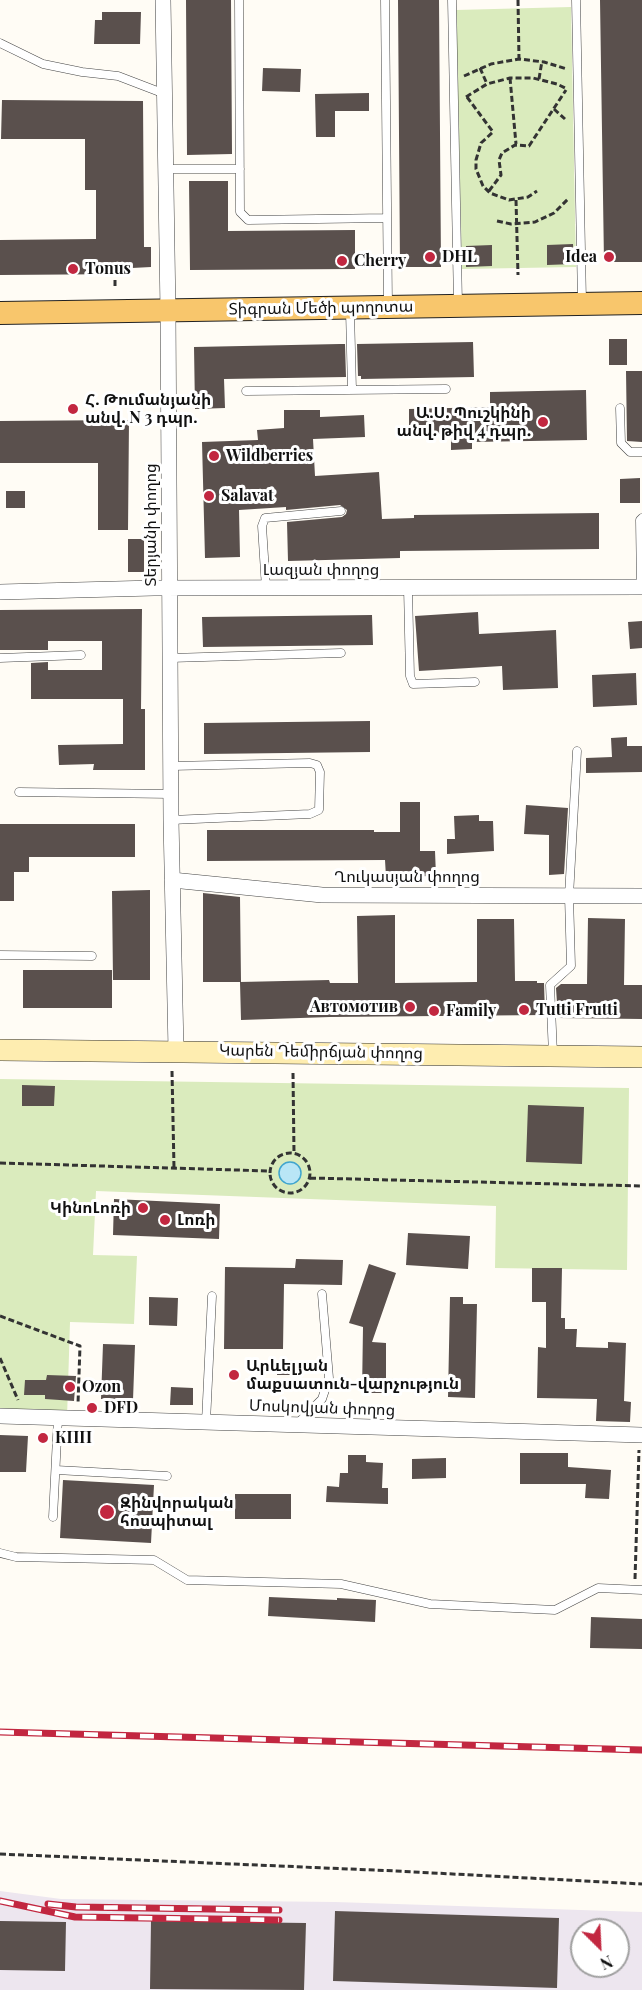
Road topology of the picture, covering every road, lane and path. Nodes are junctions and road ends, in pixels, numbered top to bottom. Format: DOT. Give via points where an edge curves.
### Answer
graph roads {
  1 [pos="163,0"];
  2 [pos="239,0"];
  3 [pos="385,0"];
  4 [pos="452,0"];
  5 [pos="518,0"];
  6 [pos="576,0"];
  7 [pos="0,43"];
  8 [pos="519,59"];
  9 [pos="542,61"];
  10 [pos="480,68"];
  11 [pos="577,75"];
  12 [pos="510,78"];
  13 [pos="539,79"];
  14 [pos="453,84"];
  15 [pos="487,84"];
  16 [pos="567,89"];
  17 [pos="165,94"];
  18 [pos="578,96"];
  19 [pos="467,97"];
  20 [pos="454,109"];
  21 [pos="516,144"];
  22 [pos="166,169"];
  23 [pos="240,169"];
  24 [pos="579,170"];
  25 [pos="537,191"];
  26 [pos="489,192"];
  27 [pos="516,200"];
  28 [pos="387,218"];
  29 [pos="497,221"];
  30 [pos="516,224"];
  31 [pos="518,275"];
  32 [pos="115,280"];
  33 [pos="115,288"];
  34 [pos="642,303"];
  35 [pos="582,304"];
  36 [pos="458,306"];
  37 [pos="388,307"];
  38 [pos="350,308"];
  39 [pos="168,311"];
  40 [pos="0,313"];
  41 [pos="447,389"];
  42 [pos="352,390"];
  43 [pos="246,391"];
  44 [pos="620,408"];
  45 [pos="642,452"];
  46 [pos="341,511"];
  47 [pos="642,518"];
  48 [pos="641,587"];
  49 [pos="169,588"];
  50 [pos="266,588"];
  51 [pos="408,588"];
  52 [pos="0,592"];
  53 [pos="341,653"];
  54 [pos="81,655"];
  55 [pos="0,658"];
  56 [pos="170,658"];
  57 [pos="476,682"];
  58 [pos="576,750"];
  59 [pos="171,766"];
  60 [pos="19,792"];
  61 [pos="171,794"];
  62 [pos="171,820"];
  63 [pos="172,880"];
  64 [pos="569,896"];
  65 [pos="642,897"];
  66 [pos="0,955"];
  67 [pos="93,956"];
  68 [pos="0,1050"];
  69 [pos="176,1050"];
  70 [pos="553,1056"];
  71 [pos="642,1057"];
  72 [pos="172,1071"];
  73 [pos="293,1073"];
  74 [pos="294,1153"];
  75 [pos="0,1163"];
  76 [pos="174,1168"];
  77 [pos="270,1171"];
  78 [pos="310,1178"];
  79 [pos="642,1186"];
  80 [pos="322,1294"];
  81 [pos="212,1296"];
  82 [pos="0,1316"];
  83 [pos="0,1358"];
  84 [pos="0,1416"];
  85 [pos="26,1417"];
  86 [pos="58,1418"];
  87 [pos="78,1418"];
  88 [pos="206,1422"];
  89 [pos="296,1425"];
  90 [pos="641,1435"];
  91 [pos="56,1470"];
  92 [pos="167,1476"];
  93 [pos="53,1517"];
  94 [pos="0,1553"];
  95 [pos="638,1590"];
  96 [pos="0,1854"];
  97 [pos="642,1884"];
  1 -- 17 [label="street, Տերյանի փողոց"];
  2 -- 23 [label="lane"];
  3 -- 28 [label="lane"];
  4 -- 14 [label="lane"];
  5 -- 8 [label="path"];
  6 -- 11 [label="lane"];
  7 -- 17 [label="lane" via="43,64 118,76"];
  8 -- 9 [label="path"];
  8 -- 10 [label="path"];
  9 -- 11 [label="path"];
  9 -- 13 [label="path"];
  10 -- 14 [label="path"];
  10 -- 15 [label="path"];
  11 -- 18 [label="lane"];
  12 -- 13 [label="path"];
  12 -- 15 [label="path"];
  12 -- 21 [label="path"];
  13 -- 16 [label="path"];
  14 -- 20 [label="lane"];
  15 -- 19 [label="path"];
  16 -- 18 [label="path"];
  16 -- 21 [label="path" via="529,146"];
  17 -- 22 [label="street, Տերյանի փողոց"];
  18 -- 24 [label="lane"];
  19 -- 20 [label="path"];
  19 -- 26 [label="path" via="493,132 482,144 476,160 479,178"];
  20 -- 36 [label="lane"];
  21 -- 26 [label="path" via="502,153 501,175"];
  22 -- 23 [label="lane"];
  22 -- 39 [label="street, Տերյանի փողոց"];
  23 -- 28 [label="lane" via="240,212 248,220"];
  24 -- 30 [label="path" via="570,195 555,213 535,222"];
  24 -- 35 [label="lane"];
  25 -- 27 [label="path"];
  26 -- 27 [label="path"];
  27 -- 30 [label="path"];
  28 -- 37 [label="lane"];
  29 -- 30 [label="path"];
  30 -- 31 [label="path"];
  32 -- 33 [label="path"];
  34 -- 35 [label="main road, Տիգրան Մեծի պողոտա"];
  35 -- 36 [label="main road, Տիգրան Մեծի պողոտա"];
  36 -- 37 [label="main road, Տիգրան Մեծի պողոտա"];
  37 -- 38 [label="main road, Տիգրան Մեծի պողոտա"];
  38 -- 39 [label="main road, Տիգրան Մեծի պողոտա"];
  38 -- 42 [label="lane"];
  39 -- 40 [label="main road, Տիգրան Մեծի պողոտա"];
  39 -- 49 [label="street, Տերյանի փողոց"];
  41 -- 42 [label="lane"];
  42 -- 43 [label="lane"];
  44 -- 45 [label="lane" via="621,443 630,452"];
  46 -- 50 [label="lane" via="265,518 262,526"];
  47 -- 48 [label="lane"];
  48 -- 51 [label="street, Լազյան փողոց"];
  49 -- 50 [label="street, Լազյան փողոց"];
  49 -- 52 [label="street, Լազյան փողոց"];
  49 -- 56 [label="street, Տերյանի փողոց"];
  50 -- 51 [label="street, Լազյան փողոց"];
  51 -- 57 [label="lane" via="412,684"];
  53 -- 56 [label="lane"];
  54 -- 55 [label="lane"];
  56 -- 59 [label="street, Տերյանի փողոց"];
  58 -- 64 [label="lane"];
  59 -- 61 [label="street, Տերյանի փողոց"];
  59 -- 62 [label="lane" via="310,763 321,772 319,810 310,814"];
  60 -- 61 [label="lane"];
  61 -- 62 [label="street, Տերյանի փողոց"];
  62 -- 63 [label="street, Տերյանի փողոց"];
  63 -- 64 [label="street, Ղուկասյան փողոց" via="322,894"];
  63 -- 69 [label="street, Տերյանի փողոց"];
  64 -- 65 [label="street, Ղուկասյան փողոց"];
  64 -- 70 [label="lane" via="571,966 550,985"];
  66 -- 67 [label="lane"];
  68 -- 69 [label="street, Կարեն Դեմիրճյան փողոց"];
  69 -- 70 [label="street, Կարեն Դեմիրճյան փողոց"];
  70 -- 71 [label="street, Կարեն Դեմիրճյան փողոց"];
  72 -- 76 [label="path"];
  73 -- 74 [label="path"];
  74 -- 77 [label="path" via="281,1155"];
  74 -- 78 [label="path" via="305,1160"];
  75 -- 76 [label="path"];
  76 -- 77 [label="path"];
  77 -- 78 [label="path" via="273,1184 284,1192 297,1192"];
  78 -- 79 [label="path"];
  80 -- 89 [label="lane" via="329,1378 322,1399"];
  81 -- 88 [label="lane"];
  82 -- 87 [label="path" via="80,1346"];
  83 -- 85 [label="path"];
  84 -- 85 [label="street, Մոսկովյան փողոց"];
  85 -- 86 [label="street, Մոսկովյան փողոց"];
  86 -- 87 [label="street, Մոսկովյան փողոց"];
  86 -- 91 [label="lane"];
  87 -- 88 [label="street, Մոսկովյան փողոց"];
  88 -- 89 [label="street, Մոսկովյան փողոց"];
  89 -- 90 [label="street, Մոսկովյան փողոց"];
  90 -- 95 [label="path"];
  91 -- 92 [label="lane"];
  91 -- 93 [label="lane"];
  94 -- 95 [label="lane" via="16,1557 154,1560 187,1580 340,1584 430,1604 555,1610 598,1588"];
  96 -- 97 [label="path"];
}
